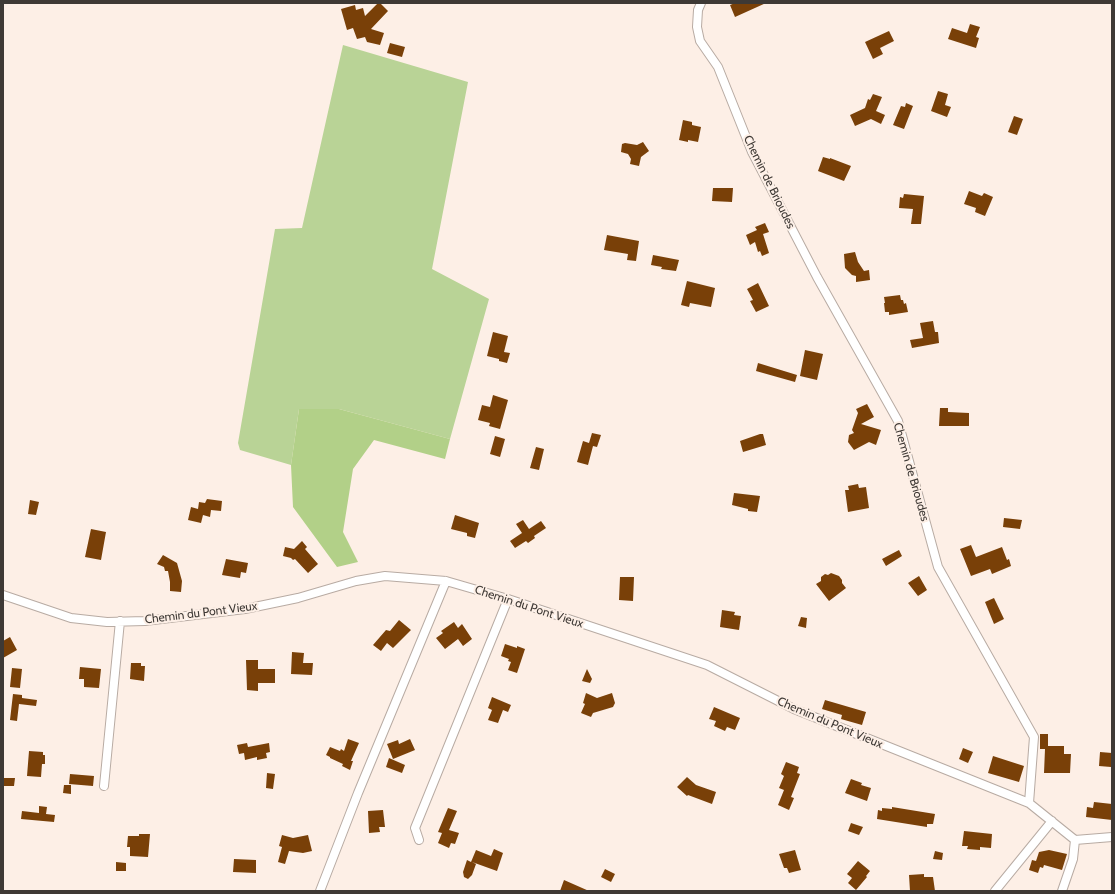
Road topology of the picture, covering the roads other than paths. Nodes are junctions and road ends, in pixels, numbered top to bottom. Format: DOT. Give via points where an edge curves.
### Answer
graph roads {
  1 [pos="701,3"];
  2 [pos="446,581"];
  3 [pos="3,595"];
  4 [pos="508,599"];
  5 [pos="120,621"];
  6 [pos="104,786"];
  7 [pos="1030,803"];
  8 [pos="1052,821"];
  9 [pos="1112,837"];
  10 [pos="419,840"];
  11 [pos="1075,840"];
  12 [pos="320,891"];
  13 [pos="995,891"];
  14 [pos="1062,891"];
  1 -- 7 [label="street, Chemin de Brioudes" via="697,27 700,41 718,67 752,152 817,277 898,421 938,567 1034,738"];
  2 -- 4 [label="street, Chemin du Pont Vieux"];
  2 -- 5 [label="street, Chemin du Pont Vieux" via="385,576 245,610 145,621"];
  2 -- 12 [label="street"];
  3 -- 5 [label="street, Chemin du Pont Vieux" via="71,618"];
  4 -- 7 [label="street, Chemin du Pont Vieux" via="707,665 794,710"];
  4 -- 10 [label="street" via="415,828"];
  5 -- 6 [label="street"];
  7 -- 8 [label="street"];
  8 -- 11 [label="street"];
  8 -- 13 [label="street"];
  9 -- 11 [label="street"];
  11 -- 14 [label="street" via="1073,859"];
}
